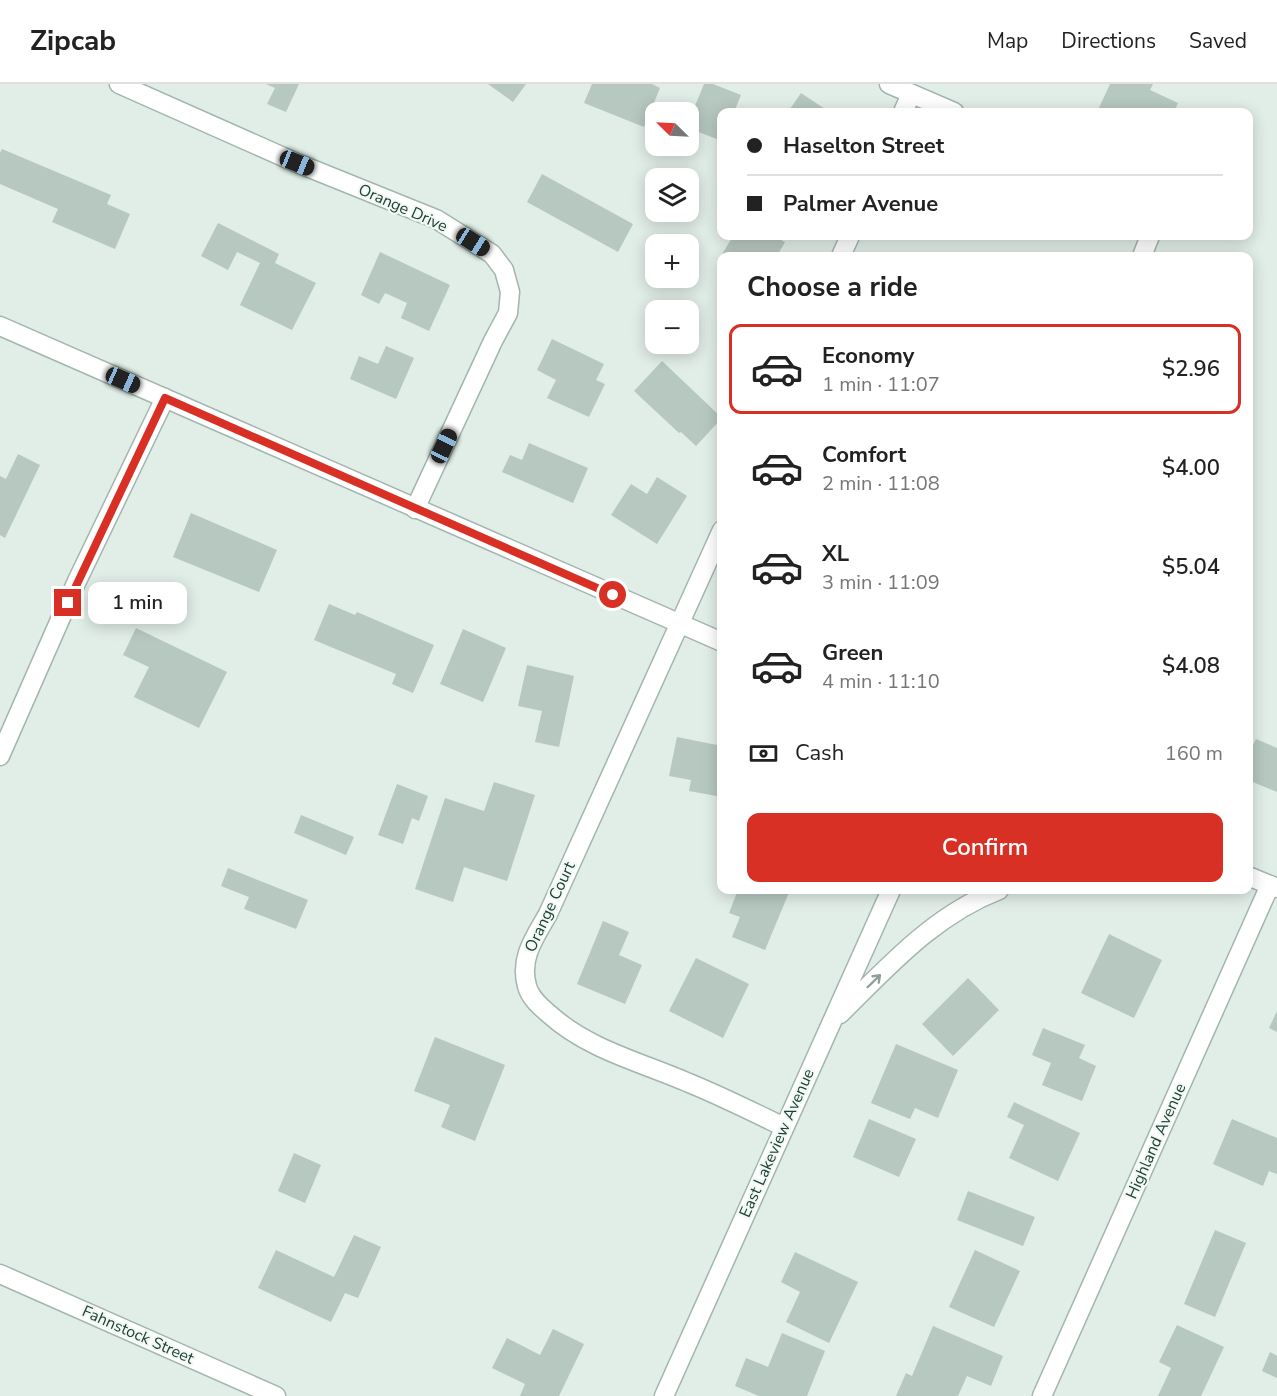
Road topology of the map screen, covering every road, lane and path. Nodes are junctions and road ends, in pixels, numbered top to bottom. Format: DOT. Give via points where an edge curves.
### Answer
graph roads {
  1 [pos="119,84"];
  2 [pos="889,84"];
  3 [pos="911,94"];
  4 [pos="905,108"];
  5 [pos="944,108"];
  6 [pos="0,326"];
  7 [pos="165,398"];
  8 [pos="415,509"];
  9 [pos="717,541"];
  10 [pos="678,623"];
  11 [pos="717,640"];
  12 [pos="0,756"];
  13 [pos="1253,878"];
  14 [pos="1274,887"];
  15 [pos="889,894"];
  16 [pos="991,894"];
  17 [pos="832,1022"];
  18 [pos="784,1127"];
  19 [pos="0,1274"];
  20 [pos="254,1392"];
  21 [pos="276,1396"];
  22 [pos="664,1396"];
  23 [pos="1042,1396"];
  1 -- 8 [label="street, Orange Drive" via="436,219 492,254 504,270 510,292 508,313"];
  2 -- 3 [label="street"];
  3 -- 4 [label="street"];
  3 -- 5 [label="street"];
  6 -- 7 [label="street"];
  7 -- 8 [label="street"];
  7 -- 12 [label="street" via="77,581"];
  8 -- 10 [label="street"];
  9 -- 10 [label="street, Orange Court"];
  10 -- 11 [label="street"];
  10 -- 18 [label="street, Orange Court" via="577,851 528,950 524,966 527,988 537,1004 564,1028 613,1054 688,1082"];
  13 -- 14 [label="street"];
  14 -- 23 [label="street, Highland Avenue"];
  15 -- 17 [label="street, East Lakeview Avenue"];
  17 -- 16 [label="street, one-way" via="919,937 943,918"];
  17 -- 18 [label="street, East Lakeview Avenue"];
  18 -- 22 [label="street, East Lakeview Avenue"];
  19 -- 20 [label="street, Fahnstock Street"];
  20 -- 21 [label="street, Fahnstock Street"];
}
